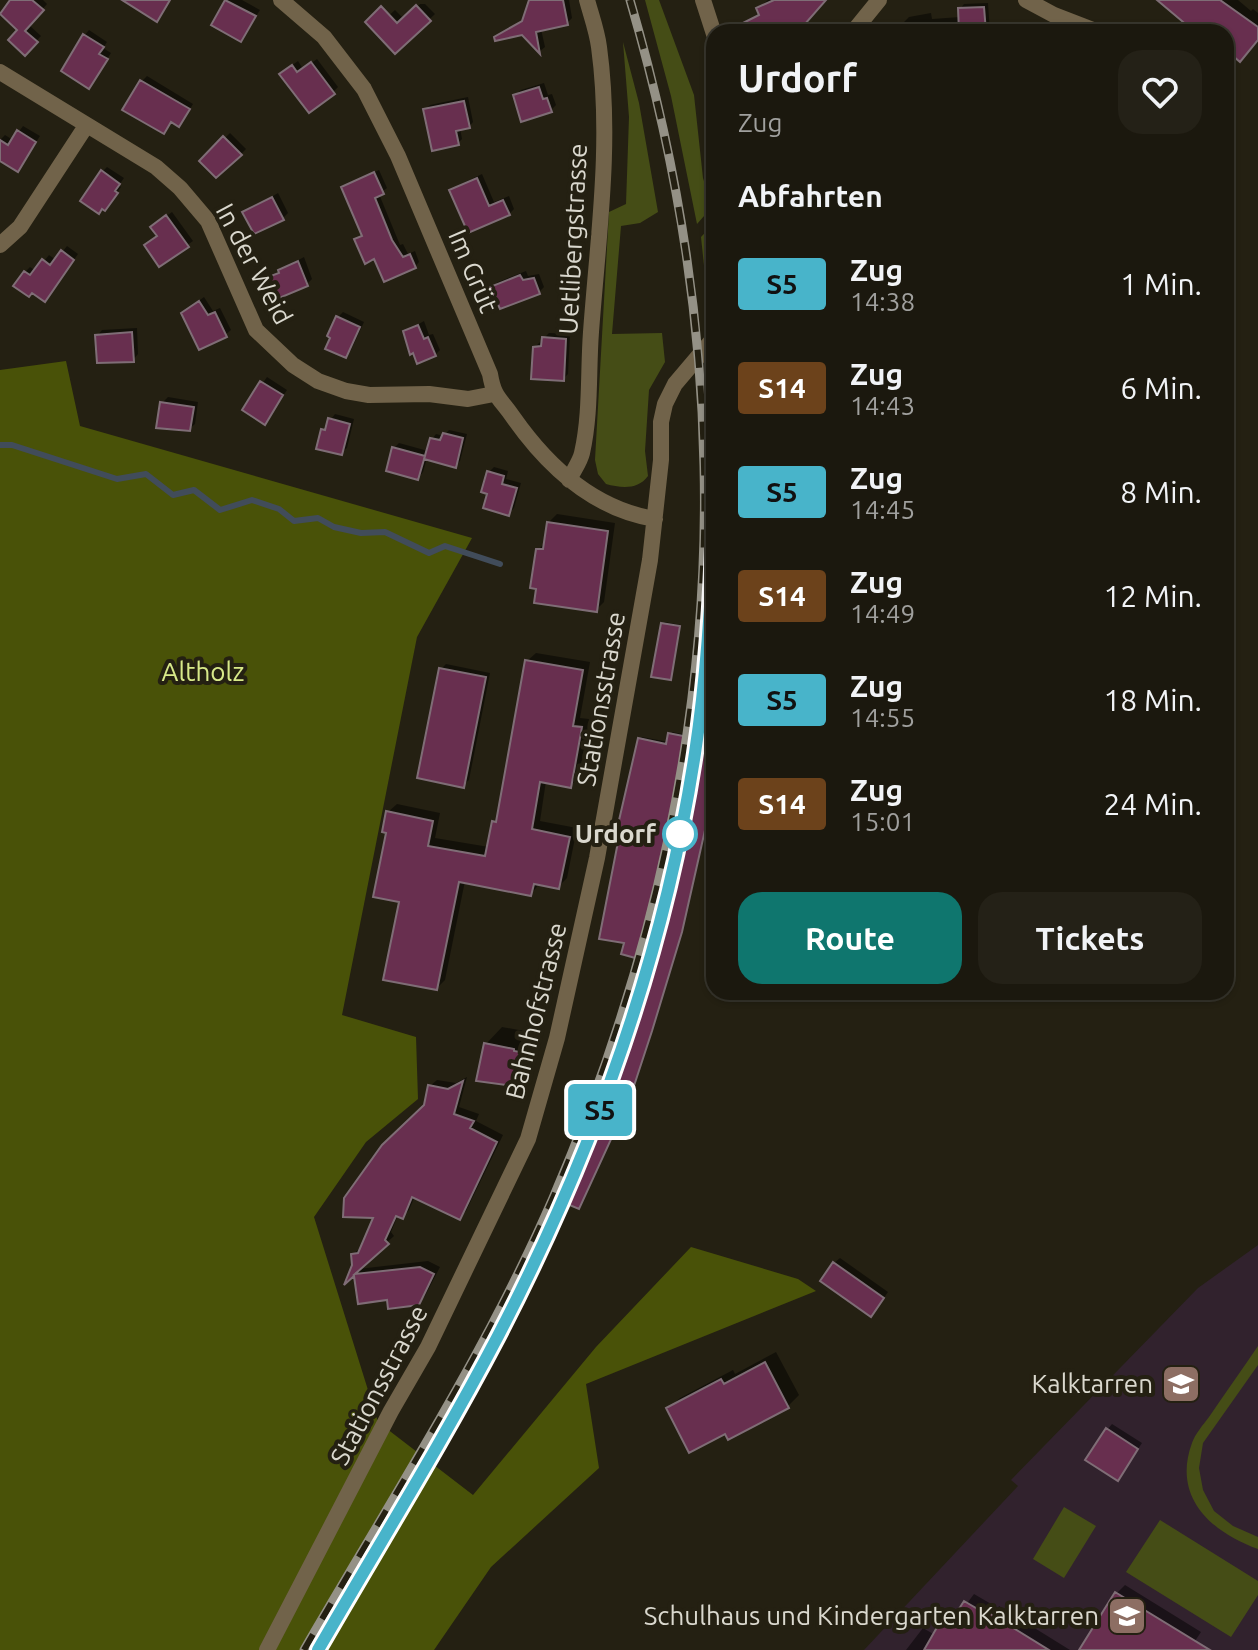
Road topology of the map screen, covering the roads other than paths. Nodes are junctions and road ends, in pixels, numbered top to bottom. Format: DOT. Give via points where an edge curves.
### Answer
graph roads {
  1 [pos="281,0"];
  2 [pos="587,0"];
  3 [pos="703,0"];
  4 [pos="879,0"];
  5 [pos="1026,0"];
  6 [pos="711,24"];
  7 [pos="860,24"];
  8 [pos="1077,24"];
  9 [pos="0,72"];
  10 [pos="86,126"];
  11 [pos="0,245"];
  12 [pos="706,347"];
  13 [pos="494,394"];
  14 [pos="569,480"];
  15 [pos="655,519"];
  16 [pos="590,893"];
  17 [pos="528,1139"];
  18 [pos="267,1650"];
  1 -- 13 [label="street, Im Grüt" via="347,64 380,118"];
  2 -- 14 [label="street, Uetlibergstrasse" via="602,81 603,202 582,455"];
  3 -- 6 [label="street"];
  4 -- 7 [label="street"];
  5 -- 8 [label="street"];
  9 -- 10 [label="street, In der Weid"];
  10 -- 11 [label="street" via="20,227"];
  10 -- 13 [label="street, In der Weid" via="156,167 197,207 220,244 256,330 293,365 318,381 369,395 468,399"];
  12 -- 15 [label="street" via="665,404"];
  13 -- 14 [label="street, Im Grüt"];
  14 -- 15 [label="street, Im Grüt" via="598,500"];
  15 -- 16 [label="street, Stationsstrasse"];
  16 -- 17 [label="street, Bahnhofstrasse"];
  17 -- 18 [label="street, Stationsstrasse" via="428,1347"];
}
